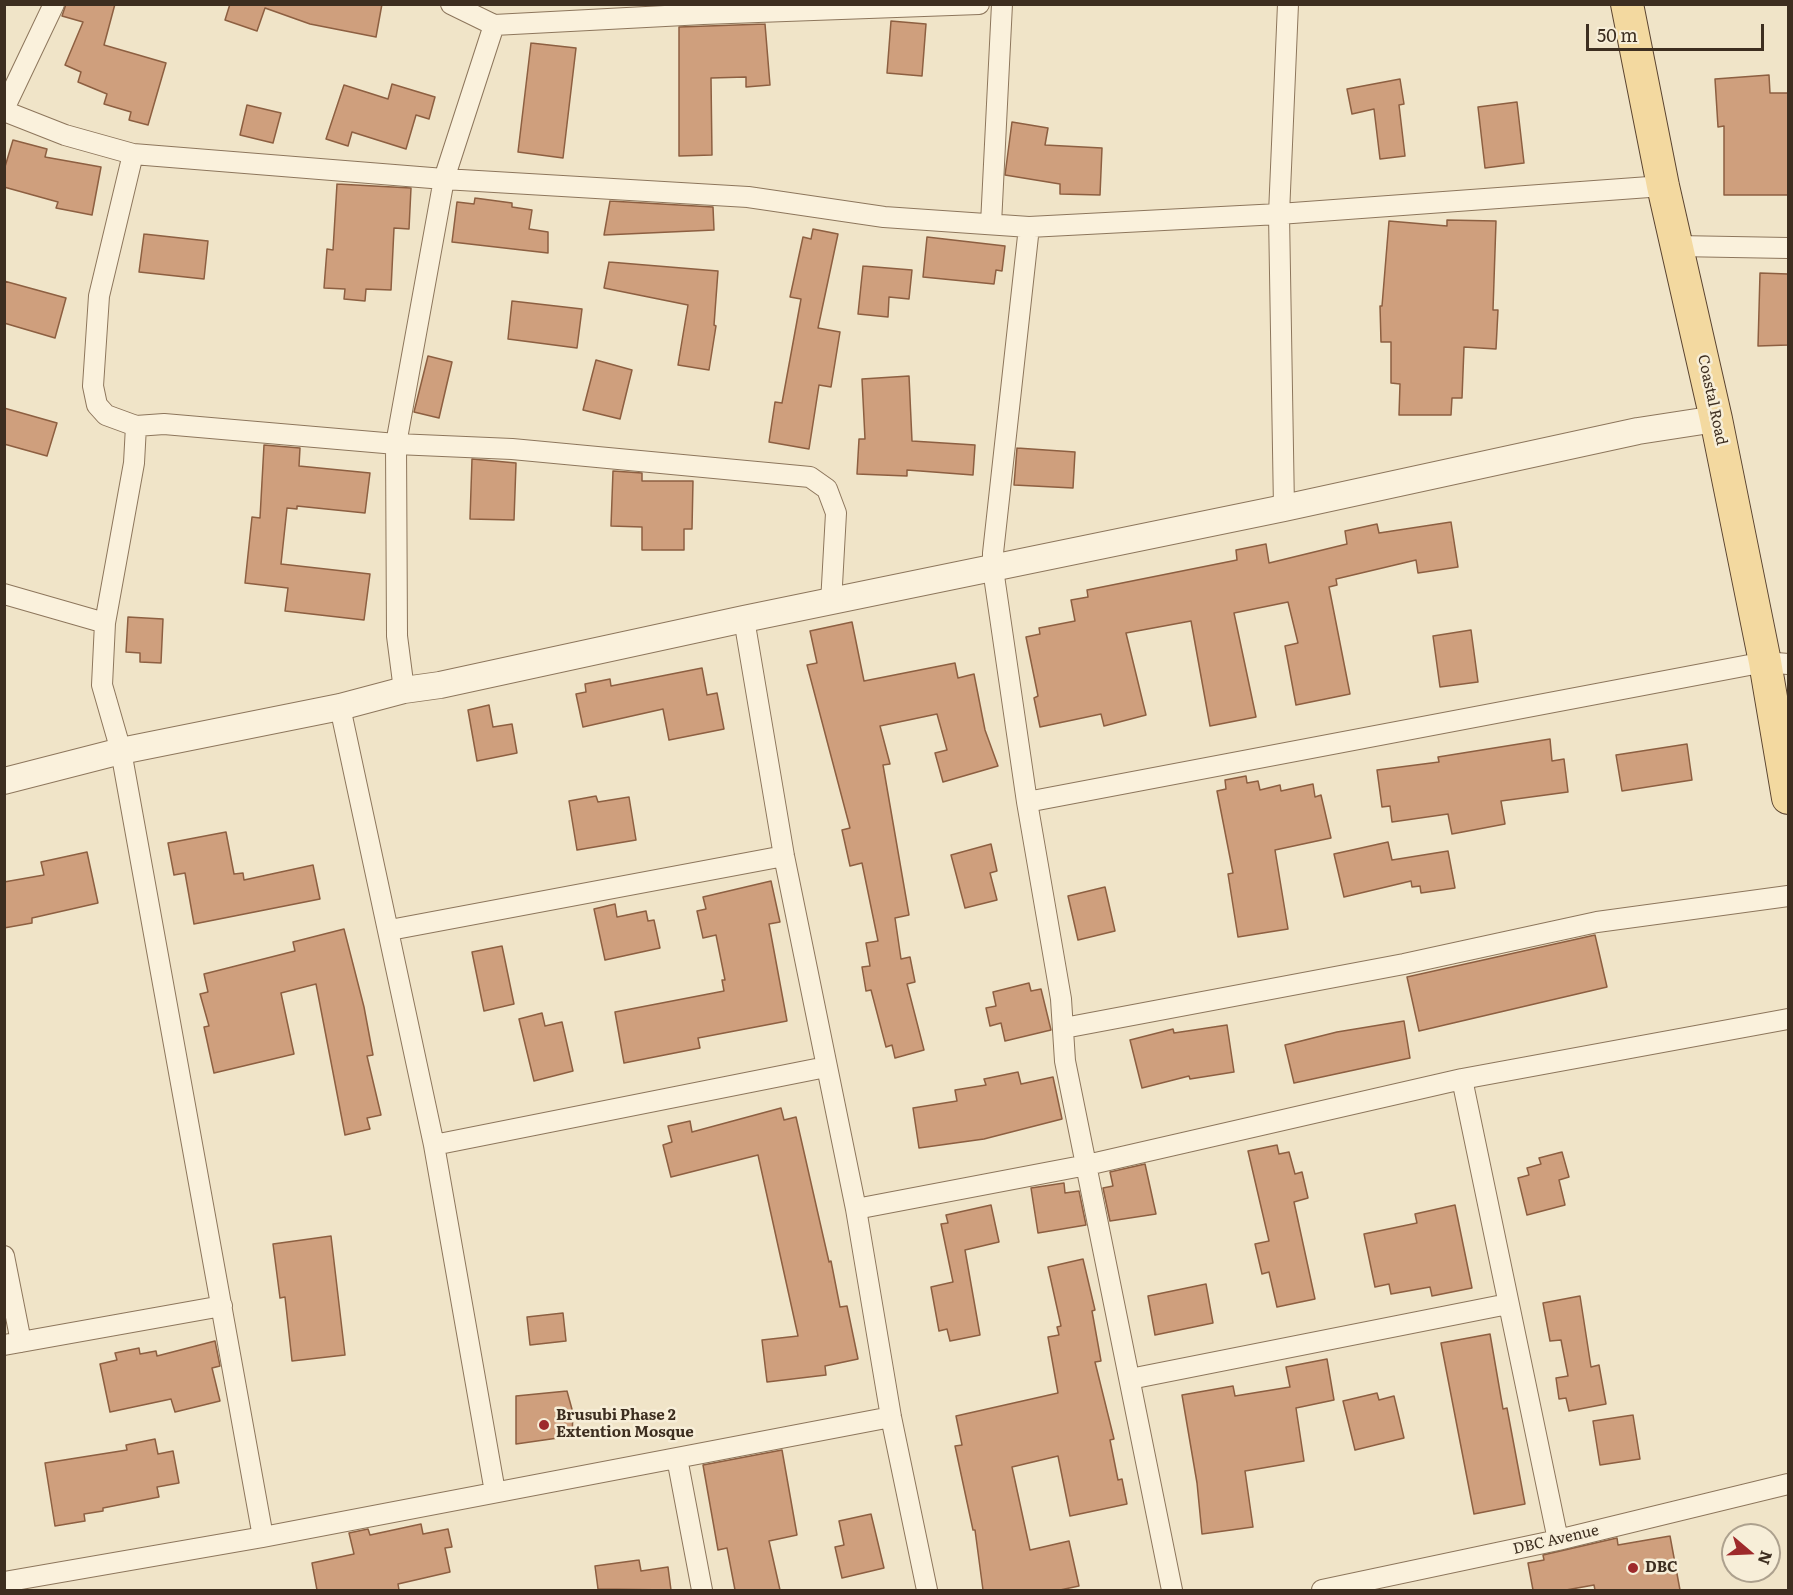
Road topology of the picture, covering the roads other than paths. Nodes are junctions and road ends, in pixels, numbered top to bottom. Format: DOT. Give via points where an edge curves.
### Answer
graph roads {
  1 [pos="54,4"];
  2 [pos="451,4"];
  3 [pos="979,4"];
  4 [pos="1002,4"];
  5 [pos="1288,4"];
  6 [pos="1627,4"];
  7 [pos="704,9"];
  8 [pos="494,25"];
  9 [pos="4,110"];
  10 [pos="133,154"];
  11 [pos="444,179"];
  12 [pos="1664,186"];
  13 [pos="1279,214"];
  14 [pos="991,224"];
  15 [pos="1029,227"];
  16 [pos="1677,246"];
  17 [pos="1788,248"];
  18 [pos="1716,419"];
  19 [pos="136,426"];
  20 [pos="396,444"];
  21 [pos="1284,508"];
  22 [pos="993,569"];
  23 [pos="4,594"];
  24 [pos="831,603"];
  25 [pos="744,619"];
  26 [pos="105,623"];
  27 [pos="1777,663"];
  28 [pos="404,690"];
  29 [pos="340,707"];
  30 [pos="121,751"];
  31 [pos="4,782"];
  32 [pos="1788,798"];
  33 [pos="1027,802"];
  34 [pos="784,856"];
  35 [pos="1788,896"];
  36 [pos="390,930"];
  37 [pos="1788,1018"];
  38 [pos="1064,1028"];
  39 [pos="826,1067"];
  40 [pos="1462,1079"];
  41 [pos="434,1145"];
  42 [pos="1087,1165"];
  43 [pos="856,1209"];
  44 [pos="4,1256"];
  45 [pos="1508,1304"];
  46 [pos="222,1306"];
  47 [pos="13,1343"];
  48 [pos="1130,1379"];
  49 [pos="891,1417"];
  50 [pos="677,1458"];
  51 [pos="1788,1484"];
  52 [pos="495,1492"];
  53 [pos="263,1537"];
  54 [pos="1558,1540"];
  55 [pos="4,1582"];
  56 [pos="702,1590"];
  57 [pos="927,1590"];
  58 [pos="1172,1590"];
  59 [pos="1322,1590"];
  1 -- 9 [label="street"];
  2 -- 8 [label="street"];
  3 -- 7 [label="street"];
  4 -- 14 [label="street"];
  5 -- 13 [label="street"];
  6 -- 12 [label="main road, Coastal Road"];
  7 -- 8 [label="street"];
  8 -- 11 [label="street"];
  9 -- 10 [label="street" via="64,135"];
  10 -- 11 [label="street"];
  10 -- 19 [label="street" via="99,296 93,386 97,405 106,415"];
  11 -- 14 [label="street" via="748,197 884,217"];
  11 -- 20 [label="street"];
  12 -- 13 [label="street"];
  12 -- 16 [label="main road, Coastal Road"];
  13 -- 15 [label="street"];
  13 -- 21 [label="street"];
  14 -- 15 [label="street"];
  15 -- 22 [label="street"];
  16 -- 17 [label="street"];
  16 -- 18 [label="main road, Coastal Road"];
  18 -- 21 [label="street" via="1638,430"];
  18 -- 27 [label="main road, Coastal Road"];
  19 -- 20 [label="street" via="164,424"];
  19 -- 26 [label="street" via="134,463"];
  20 -- 24 [label="street" via="512,449 810,477 827,489 836,513"];
  20 -- 28 [label="street" via="397,636"];
  21 -- 22 [label="street"];
  22 -- 24 [label="street"];
  22 -- 33 [label="street"];
  23 -- 26 [label="street"];
  24 -- 25 [label="street"];
  25 -- 28 [label="street" via="440,686"];
  25 -- 34 [label="street"];
  26 -- 30 [label="street" via="102,685"];
  27 -- 32 [label="main road, Coastal Road"];
  27 -- 33 [label="street"];
  28 -- 29 [label="street"];
  29 -- 30 [label="street"];
  29 -- 36 [label="street"];
  30 -- 31 [label="street"];
  30 -- 46 [label="street"];
  33 -- 38 [label="street"];
  34 -- 36 [label="street"];
  34 -- 39 [label="street"];
  35 -- 38 [label="street" via="1597,922 1404,964"];
  36 -- 41 [label="street"];
  37 -- 40 [label="street"];
  38 -- 42 [label="street" via="1065,1060"];
  39 -- 41 [label="street"];
  39 -- 43 [label="street"];
  40 -- 42 [label="street"];
  40 -- 45 [label="street"];
  41 -- 52 [label="street"];
  42 -- 43 [label="street"];
  42 -- 48 [label="street"];
  43 -- 49 [label="street"];
  44 -- 47 [label="street"];
  45 -- 48 [label="street"];
  45 -- 54 [label="street"];
  46 -- 47 [label="street"];
  46 -- 53 [label="street"];
  48 -- 58 [label="street"];
  49 -- 50 [label="street"];
  49 -- 57 [label="street"];
  50 -- 52 [label="street"];
  50 -- 56 [label="street"];
  51 -- 54 [label="street, DBC Avenue"];
  52 -- 53 [label="street"];
  53 -- 55 [label="street"];
  54 -- 59 [label="street, DBC Avenue"];
}
